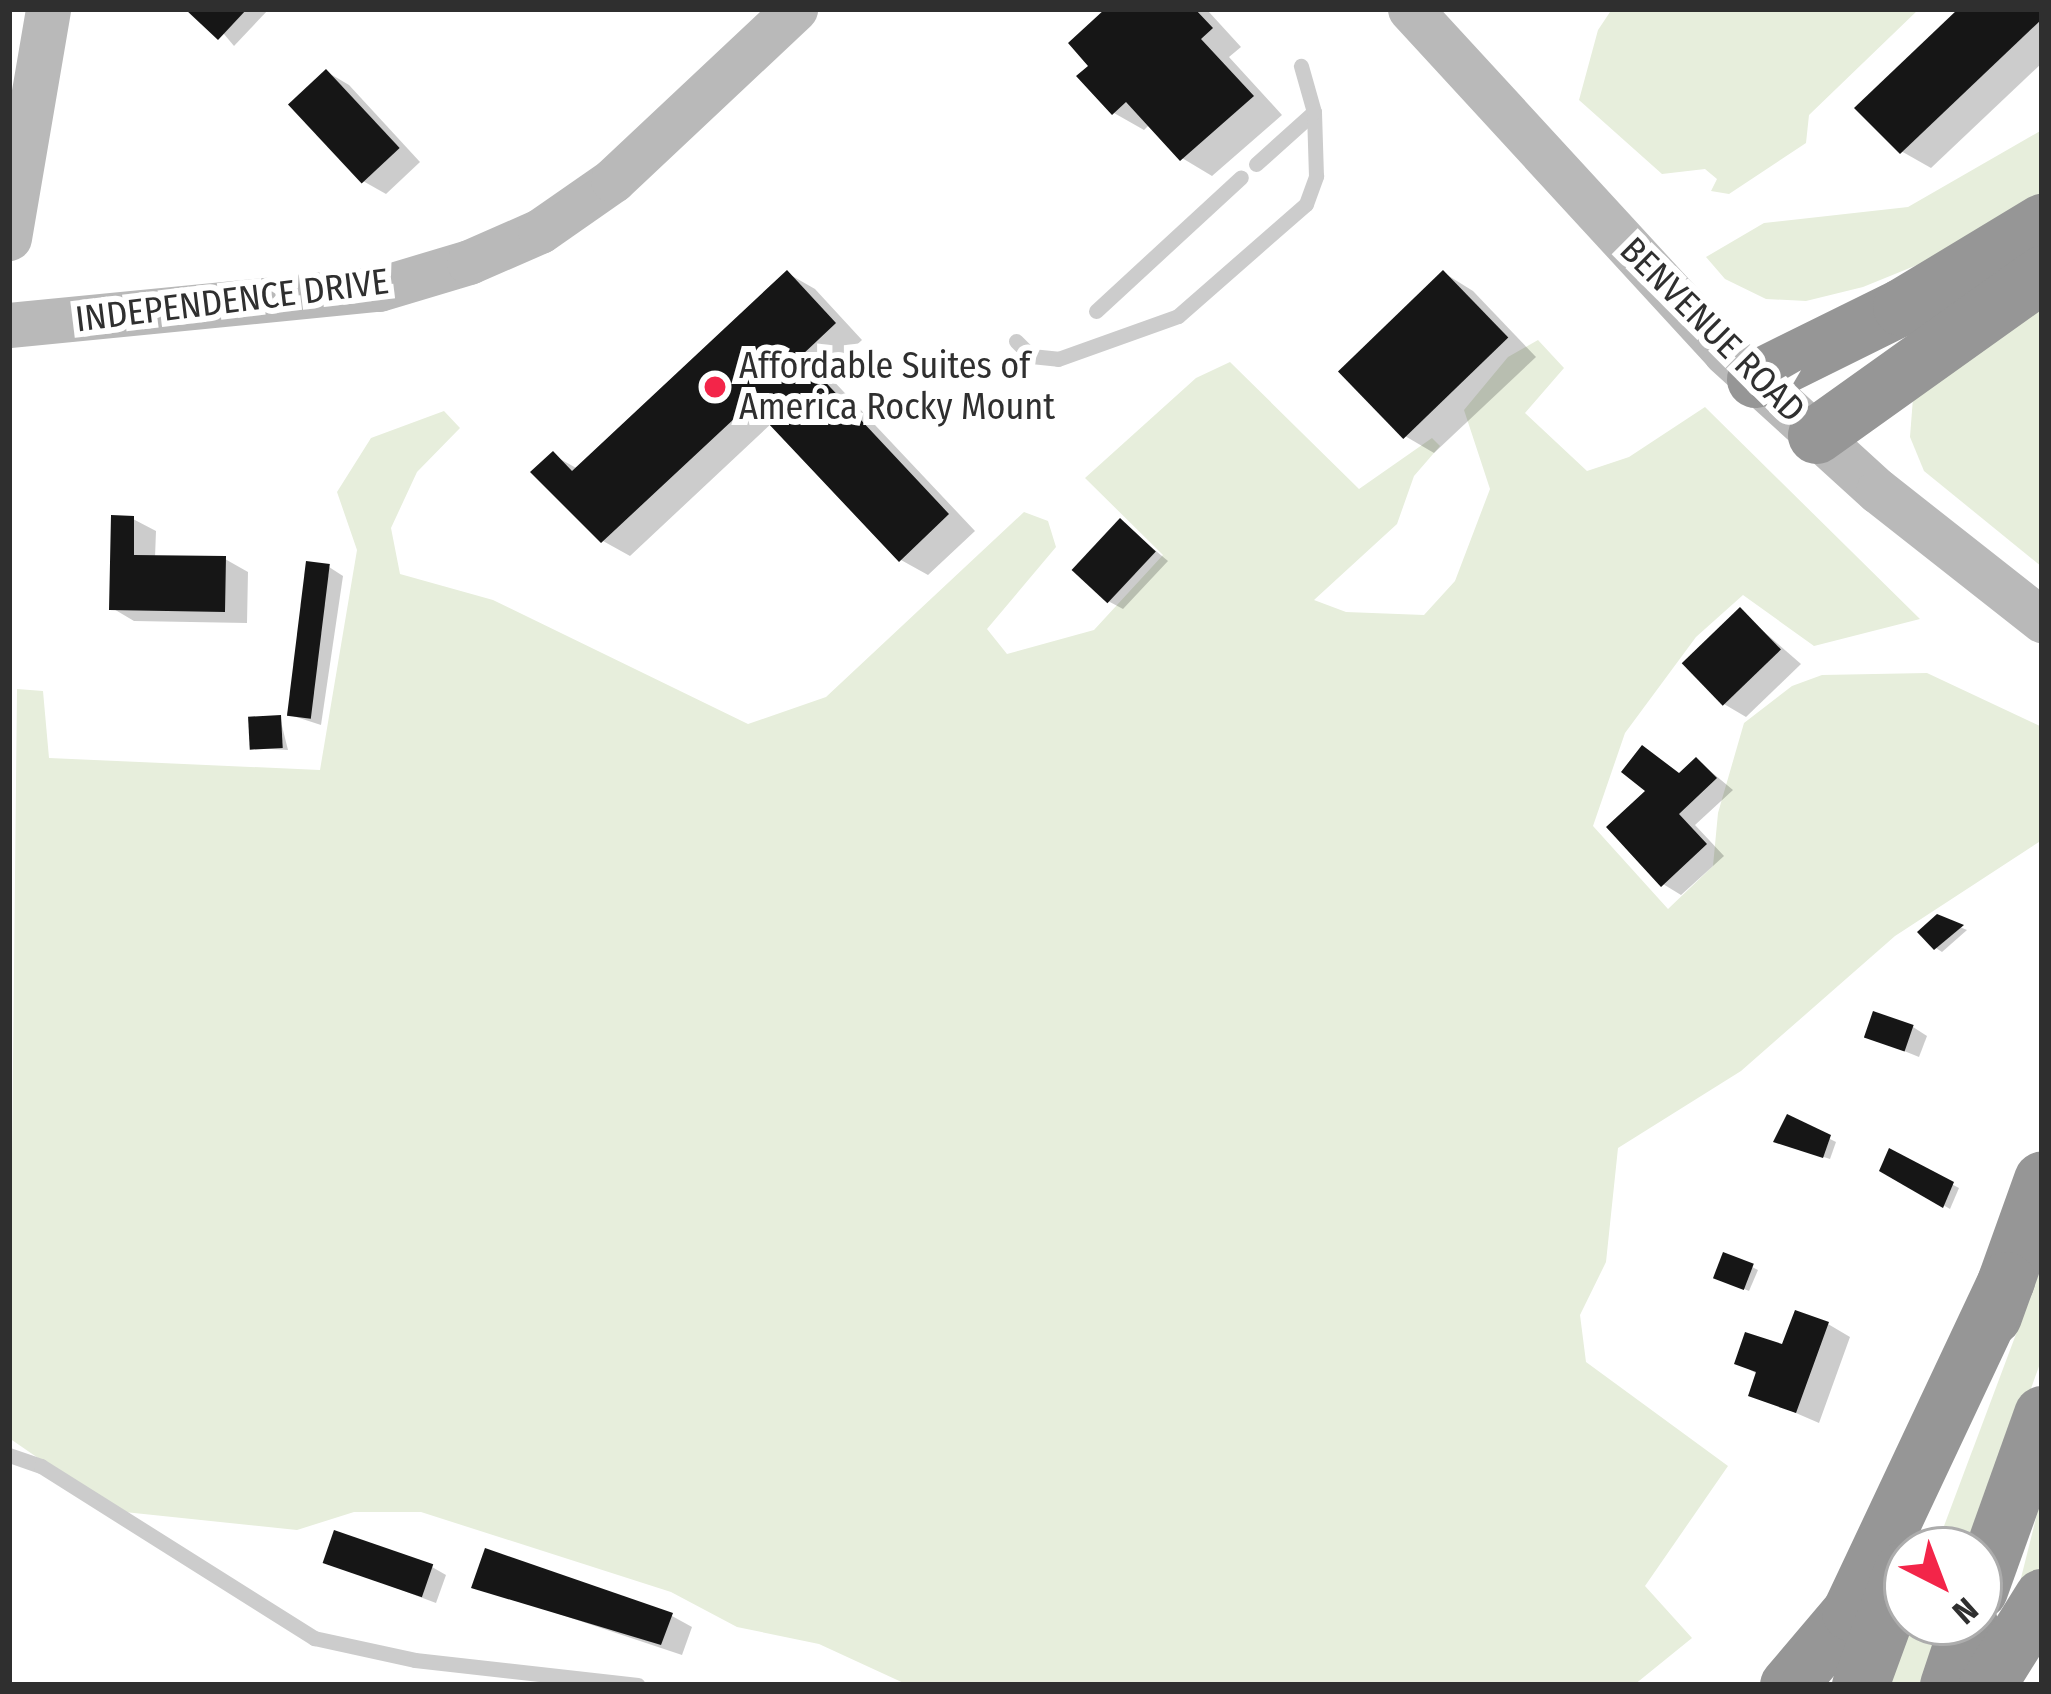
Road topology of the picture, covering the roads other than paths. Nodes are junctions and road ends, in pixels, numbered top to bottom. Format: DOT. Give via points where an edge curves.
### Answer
graph roads {
  1 [pos="47,9"];
  2 [pos="795,9"];
  3 [pos="1410,9"];
  4 [pos="1301,66"];
  5 [pos="1315,112"];
  6 [pos="1256,164"];
  7 [pos="1240,178"];
  8 [pos="2042,222"];
  9 [pos="9,238"];
  10 [pos="2042,274"];
  11 [pos="1096,310"];
  12 [pos="9,325"];
  13 [pos="1016,341"];
  14 [pos="1755,379"];
  15 [pos="1816,435"];
  16 [pos="2042,620"];
  17 [pos="2042,1179"];
  18 [pos="2006,1280"];
  19 [pos="2042,1414"];
  20 [pos="9,1455"];
  21 [pos="1917,1526"];
  22 [pos="2002,1526"];
  23 [pos="2042,1598"];
  24 [pos="1883,1621"];
  25 [pos="1961,1646"];
  26 [pos="638,1685"];
  27 [pos="1788,1685"];
  28 [pos="1860,1685"];
  29 [pos="1948,1685"];
  30 [pos="1987,1685"];
  1 -- 9 [label="street"];
  2 -- 12 [label="street, INDEPENDENCE DRIVE" via="613,180 540,231 469,262 355,292"];
  3 -- 14 [label="street, BENVENUE ROAD"];
  4 -- 5 [label="lane"];
  5 -- 6 [label="lane"];
  5 -- 13 [label="lane" via="1316,176 1306,204 1210,295 1120,337 1042,359"];
  7 -- 11 [label="lane"];
  8 -- 14 [label="highway" via="1901,307"];
  10 -- 15 [label="highway"];
  14 -- 15 [label="street, BENVENUE ROAD"];
  15 -- 16 [label="street, BENVENUE ROAD"];
  17 -- 18 [label="highway"];
  18 -- 21 [label="highway"];
  18 -- 27 [label="highway" via="1850,1612"];
  19 -- 22 [label="highway"];
  20 -- 26 [label="lane" via="40,1466 314,1638 415,1660"];
  23 -- 30 [label="highway"];
  24 -- 28 [label="highway"];
  25 -- 29 [label="highway"];
}
